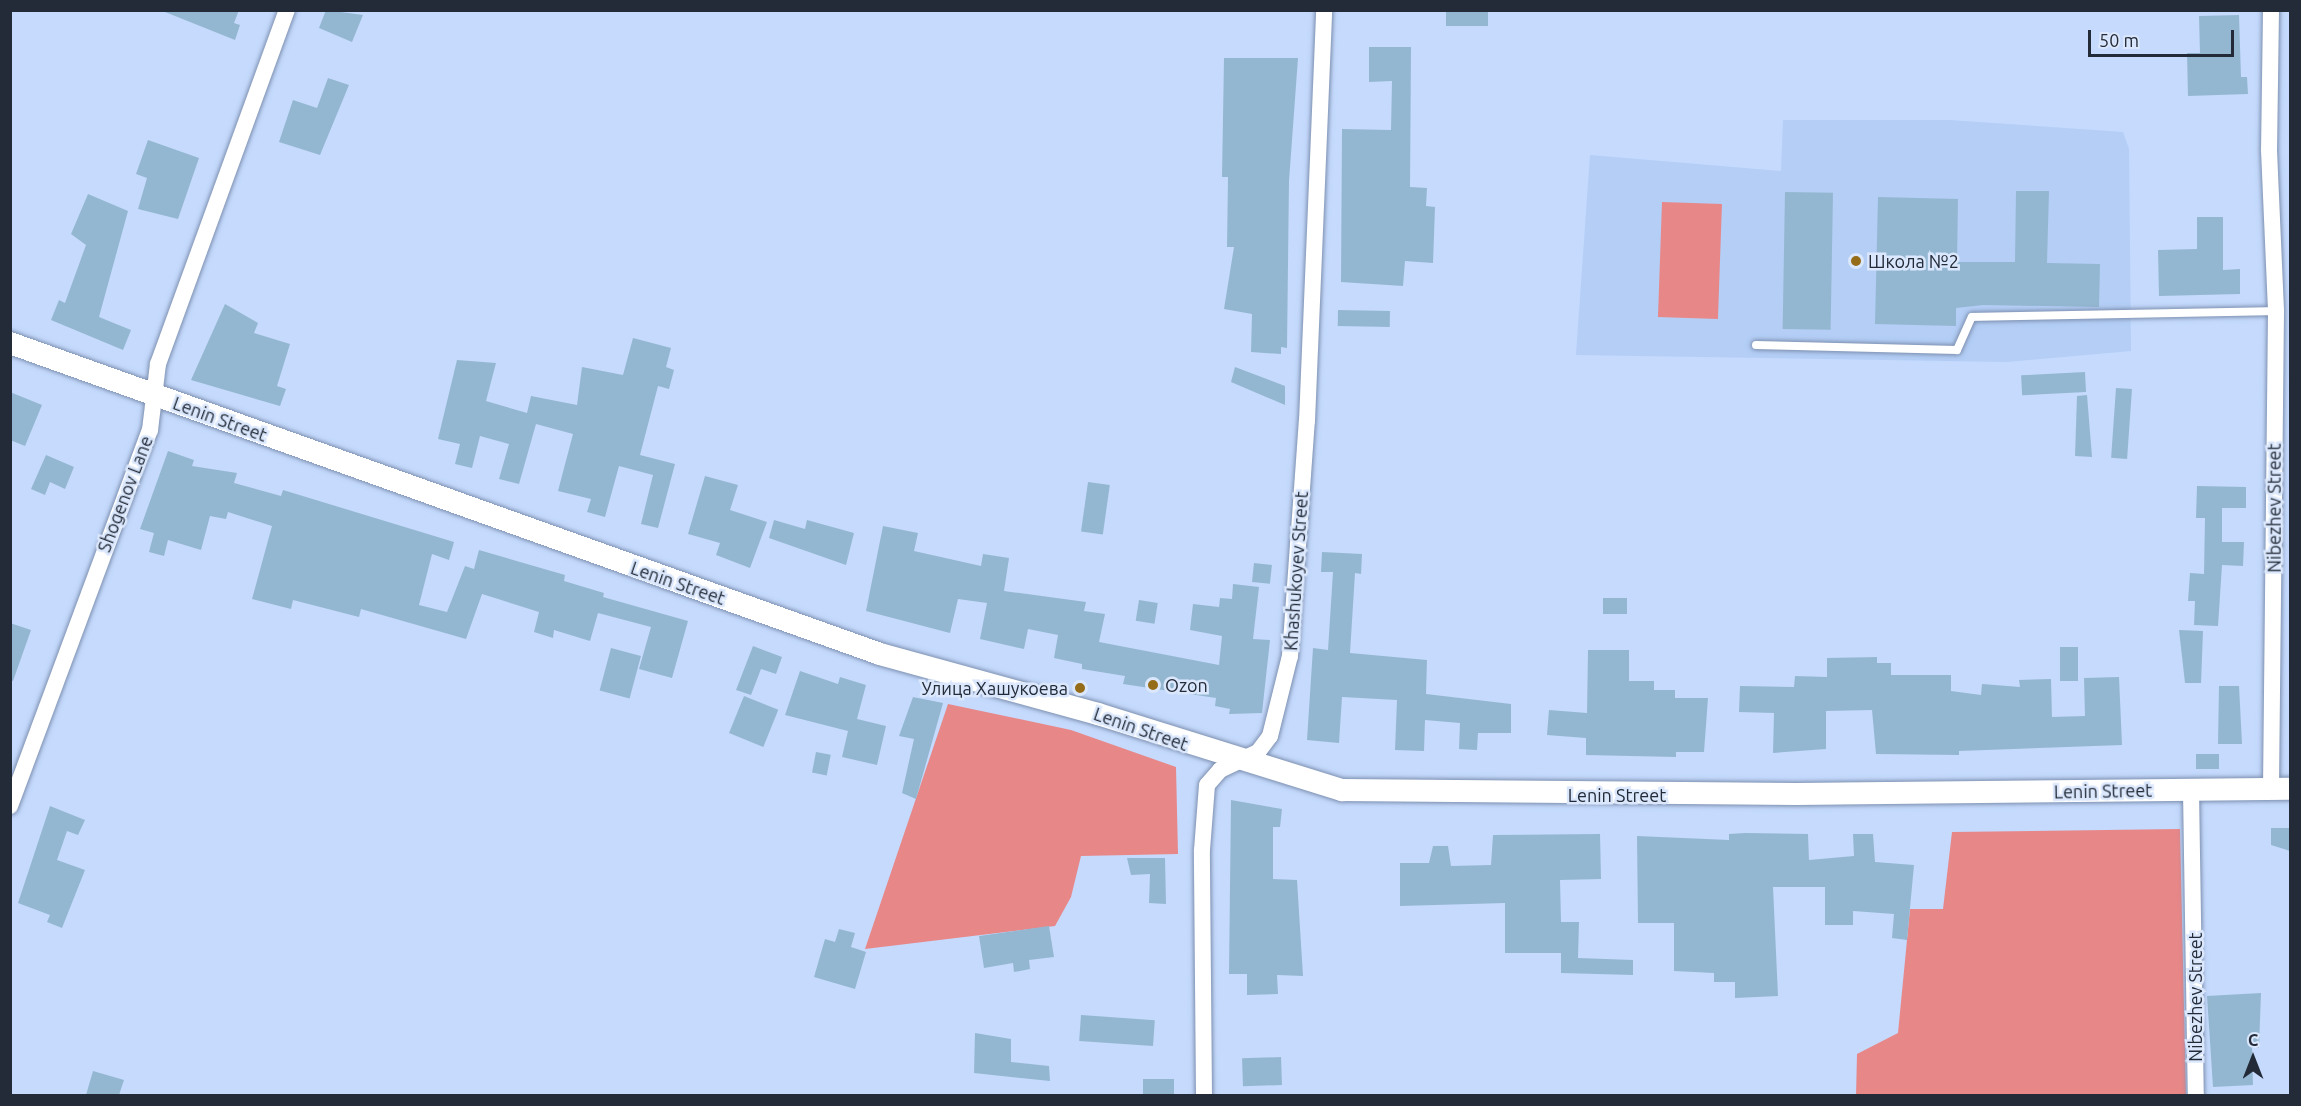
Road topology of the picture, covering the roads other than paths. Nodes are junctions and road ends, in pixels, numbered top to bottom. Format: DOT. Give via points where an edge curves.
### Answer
graph roads {
  1 [pos="287,10"];
  2 [pos="1324,10"];
  3 [pos="2271,10"];
  4 [pos="2276,312"];
  5 [pos="10,343"];
  6 [pos="1756,345"];
  7 [pos="154,395"];
  8 [pos="1241,762"];
  9 [pos="2281,789"];
  10 [pos="2191,790"];
  11 [pos="10,806"];
  12 [pos="1204,1095"];
  13 [pos="2196,1095"];
  1 -- 7 [label="street, Shogenov Lane" via="158,364"];
  2 -- 8 [label="street, Khashukoyev Street" via="1308,388 1290,656 1270,736"];
  3 -- 4 [label="street, Nibezhev Street" via="2269,150"];
  4 -- 6 [label="lane" via="1972,317 1957,350"];
  4 -- 9 [label="street, Nibezhev Street"];
  5 -- 7 [label="street, Lenin Street"];
  7 -- 8 [label="street, Lenin Street" via="880,654 1098,714"];
  7 -- 11 [label="street, Shogenov Lane" via="150,430"];
  8 -- 10 [label="street, Lenin Street" via="1342,790 1386,794"];
  8 -- 12 [label="street, Khashukoyev Street" via="1220,770 1207,784 1204,802"];
  9 -- 10 [label="street, Lenin Street"];
  10 -- 13 [label="street, Nibezhev Street"];
}
